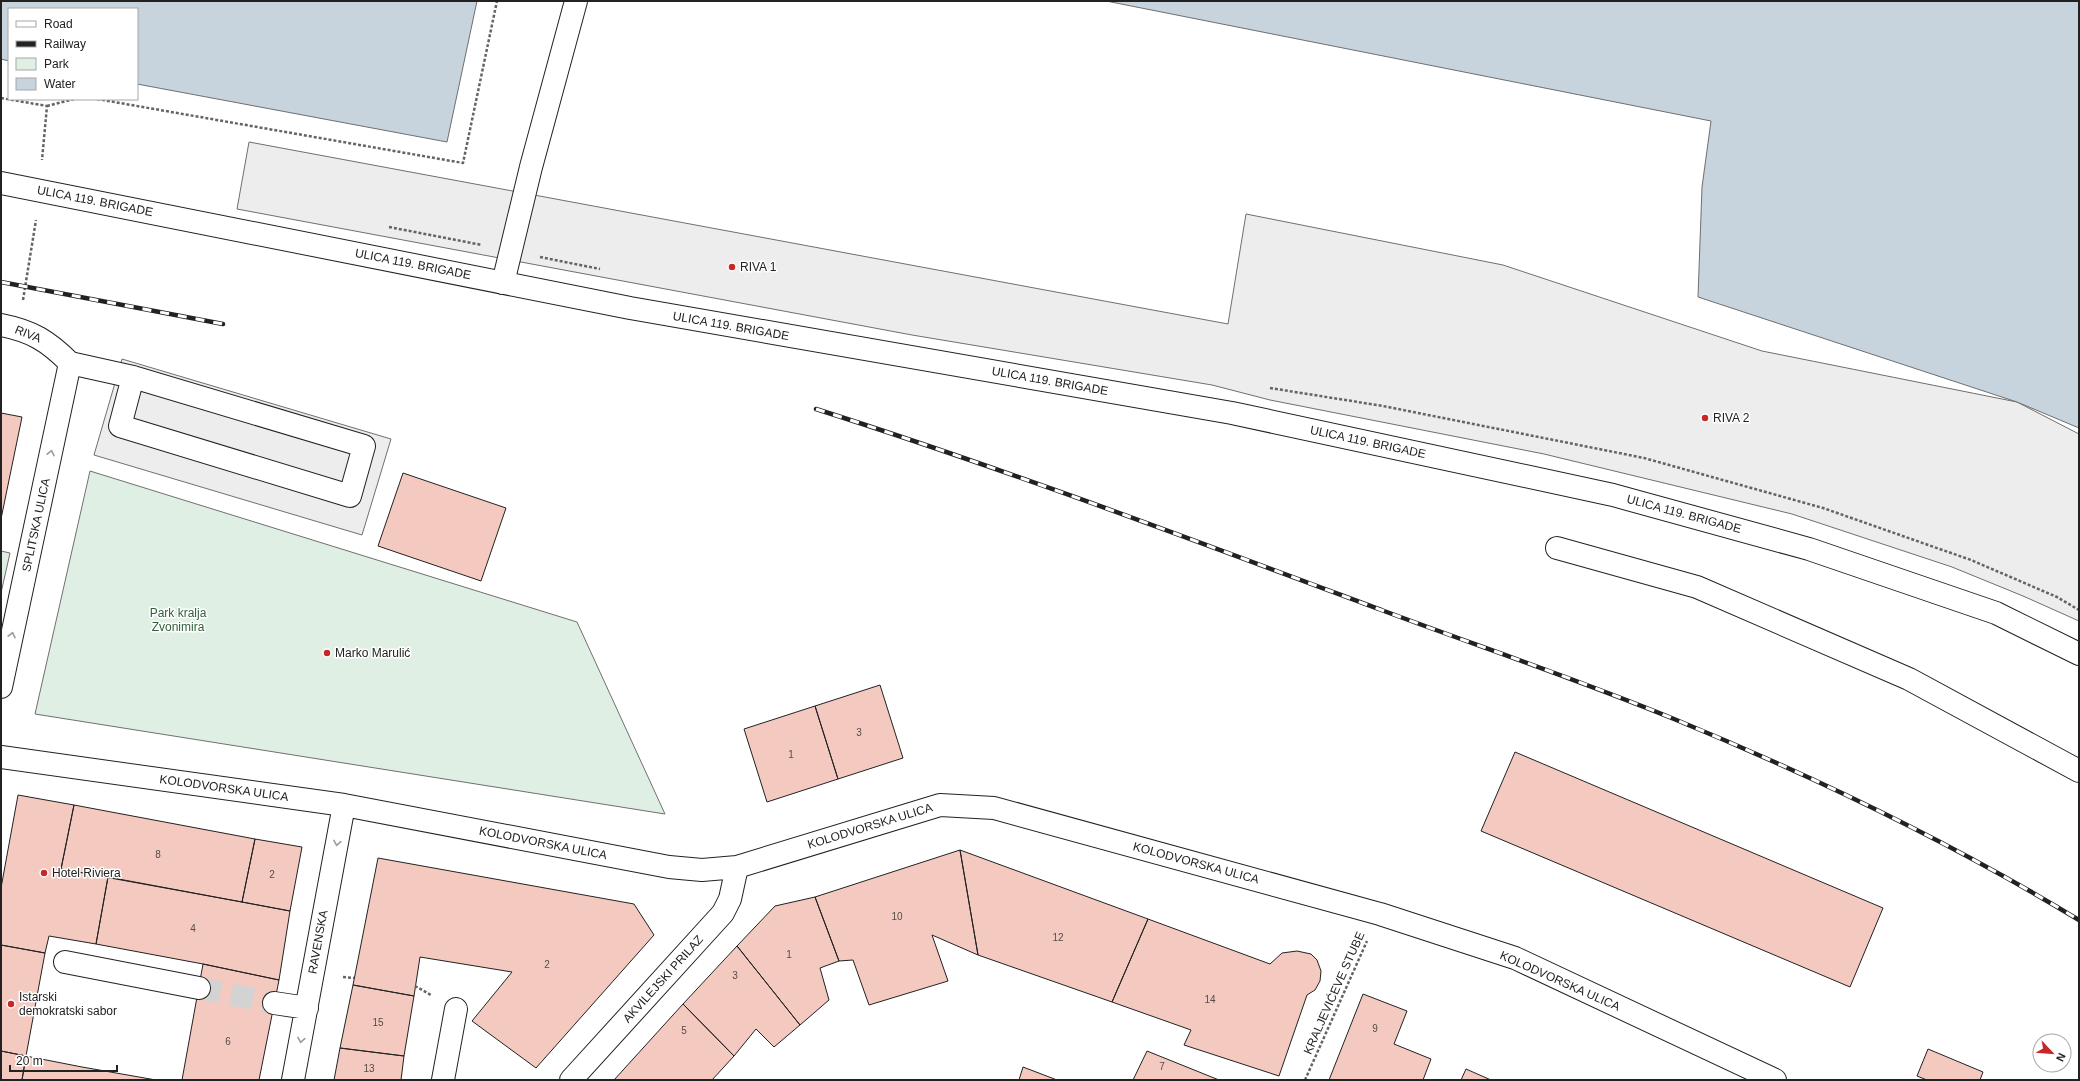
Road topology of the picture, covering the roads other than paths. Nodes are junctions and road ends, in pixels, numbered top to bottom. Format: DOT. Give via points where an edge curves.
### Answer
graph roads {
  1 [pos="576,1"];
  2 [pos="1,184"];
  3 [pos="503,283"];
  4 [pos="9,327"];
  5 [pos="70,363"];
  6 [pos="133,378"];
  7 [pos="1557,548"];
  8 [pos="2079,654"];
  9 [pos="1,687"];
  10 [pos="1,757"];
  11 [pos="2079,771"];
  12 [pos="344,805"];
  13 [pos="736,867"];
  14 [pos="65,962"];
  15 [pos="199,988"];
  16 [pos="274,1003"];
  17 [pos="307,1008"];
  18 [pos="456,1009"];
  19 [pos="294,1080"];
  20 [pos="443,1080"];
  21 [pos="571,1080"];
  22 [pos="1776,1080"];
  1 -- 3 [label="street" via="527,182"];
  2 -- 3 [label="street, ULICA 119. BRIGADE"];
  3 -- 8 [label="street, ULICA 119. BRIGADE" via="630,308 1232,413 1613,495 1809,549 1996,613"];
  4 -- 5 [label="street, RIVA" via="38,336"];
  5 -- 6 [label="street"];
  9 -- 5 [label="street, SPLITSKA ULICA, one-way"];
  6 -- 6 [label="street" via="364,446 350,496 120,426"];
  7 -- 11 [label="street" via="1697,587 1910,679"];
  10 -- 12 [label="street, KOLODVORSKA ULICA"];
  12 -- 13 [label="street, KOLODVORSKA ULICA" via="669,867 702,870"];
  12 -- 17 [label="street, RAVENSKA, one-way"];
  13 -- 21 [label="street, AKVILEJSKI PRILAZ" via="730,899 723,913"];
  13 -- 22 [label="street, KOLODVORSKA ULICA" via="940,805 994,808 1380,914 1515,958"];
  14 -- 15 [label="street"];
  16 -- 17 [label="street"];
  17 -- 19 [label="street, RAVENSKA, one-way"];
  18 -- 20 [label="street"];
}
